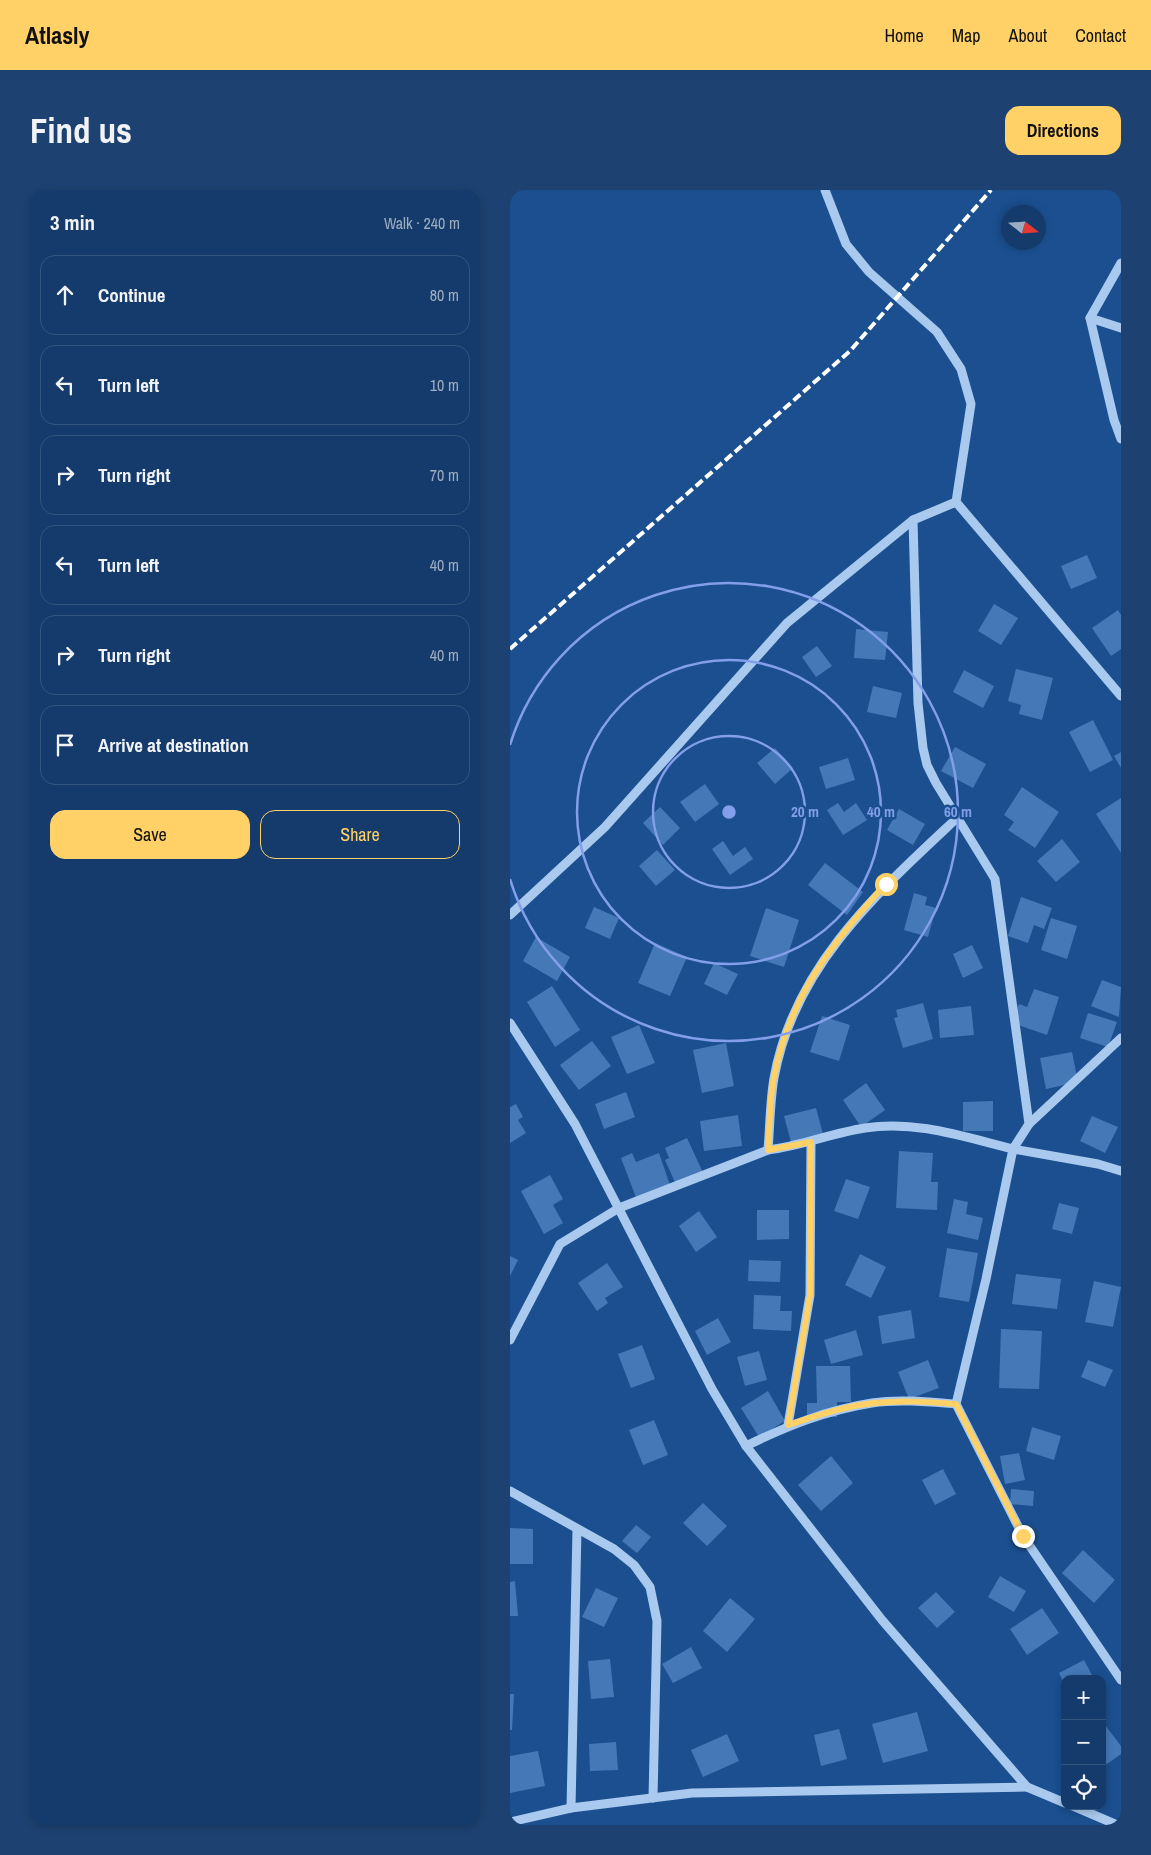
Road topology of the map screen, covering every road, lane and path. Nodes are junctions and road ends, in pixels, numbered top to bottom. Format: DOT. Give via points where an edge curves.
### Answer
graph roads {
  1 [pos="825,190"];
  2 [pos="1121,263"];
  3 [pos="1090,318"];
  4 [pos="1121,328"];
  5 [pos="1121,439"];
  6 [pos="956,502"];
  7 [pos="913,520"];
  8 [pos="1121,696"];
  9 [pos="957,818"];
  10 [pos="510,915"];
  11 [pos="510,1023"];
  12 [pos="1121,1038"];
  13 [pos="1029,1124"];
  14 [pos="811,1142"];
  15 [pos="1013,1149"];
  16 [pos="768,1150"];
  17 [pos="1121,1171"];
  18 [pos="619,1208"];
  19 [pos="510,1340"];
  20 [pos="956,1404"];
  21 [pos="788,1425"];
  22 [pos="746,1446"];
  23 [pos="510,1491"];
  24 [pos="577,1529"];
  25 [pos="1121,1680"];
  26 [pos="1027,1787"];
  27 [pos="653,1798"];
  28 [pos="1061,1801"];
  29 [pos="571,1808"];
  30 [pos="1082,1810"];
  31 [pos="510,1822"];
  32 [pos="1117,1825"];
  1 -- 6 [label="street" via="846,244 870,272 937,332 961,369 971,404"];
  2 -- 3 [label="street"];
  3 -- 4 [label="street"];
  3 -- 5 [label="street"];
  6 -- 7 [label="street"];
  6 -- 8 [label="street"];
  7 -- 9 [label="street" via="918,703 923,748 927,765"];
  7 -- 10 [label="street" via="787,623 605,826"];
  9 -- 13 [label="street" via="995,879"];
  9 -- 16 [label="street" via="857,915 832,945 804,990 786,1033 774,1078"];
  11 -- 18 [label="street" via="575,1124"];
  12 -- 13 [label="street"];
  13 -- 15 [label="street"];
  14 -- 15 [label="street" via="864,1128 921,1126"];
  14 -- 16 [label="street"];
  14 -- 21 [label="street" via="810,1295"];
  15 -- 17 [label="street"];
  15 -- 20 [label="street"];
  16 -- 18 [label="street"];
  18 -- 19 [label="street" via="560,1244"];
  18 -- 22 [label="street" via="712,1389"];
  20 -- 21 [label="street" via="873,1403"];
  20 -- 25 [label="street" via="1023,1536"];
  21 -- 22 [label="street"];
  22 -- 26 [label="street" via="882,1620"];
  23 -- 24 [label="street"];
  24 -- 27 [label="street" via="621,1554 634,1565 650,1587 657,1621"];
  24 -- 29 [label="street"];
  26 -- 27 [label="street" via="692,1793"];
  26 -- 28 [label="street"];
  27 -- 29 [label="street"];
  29 -- 31 [label="street"];
  30 -- 32 [label="street"];
}
